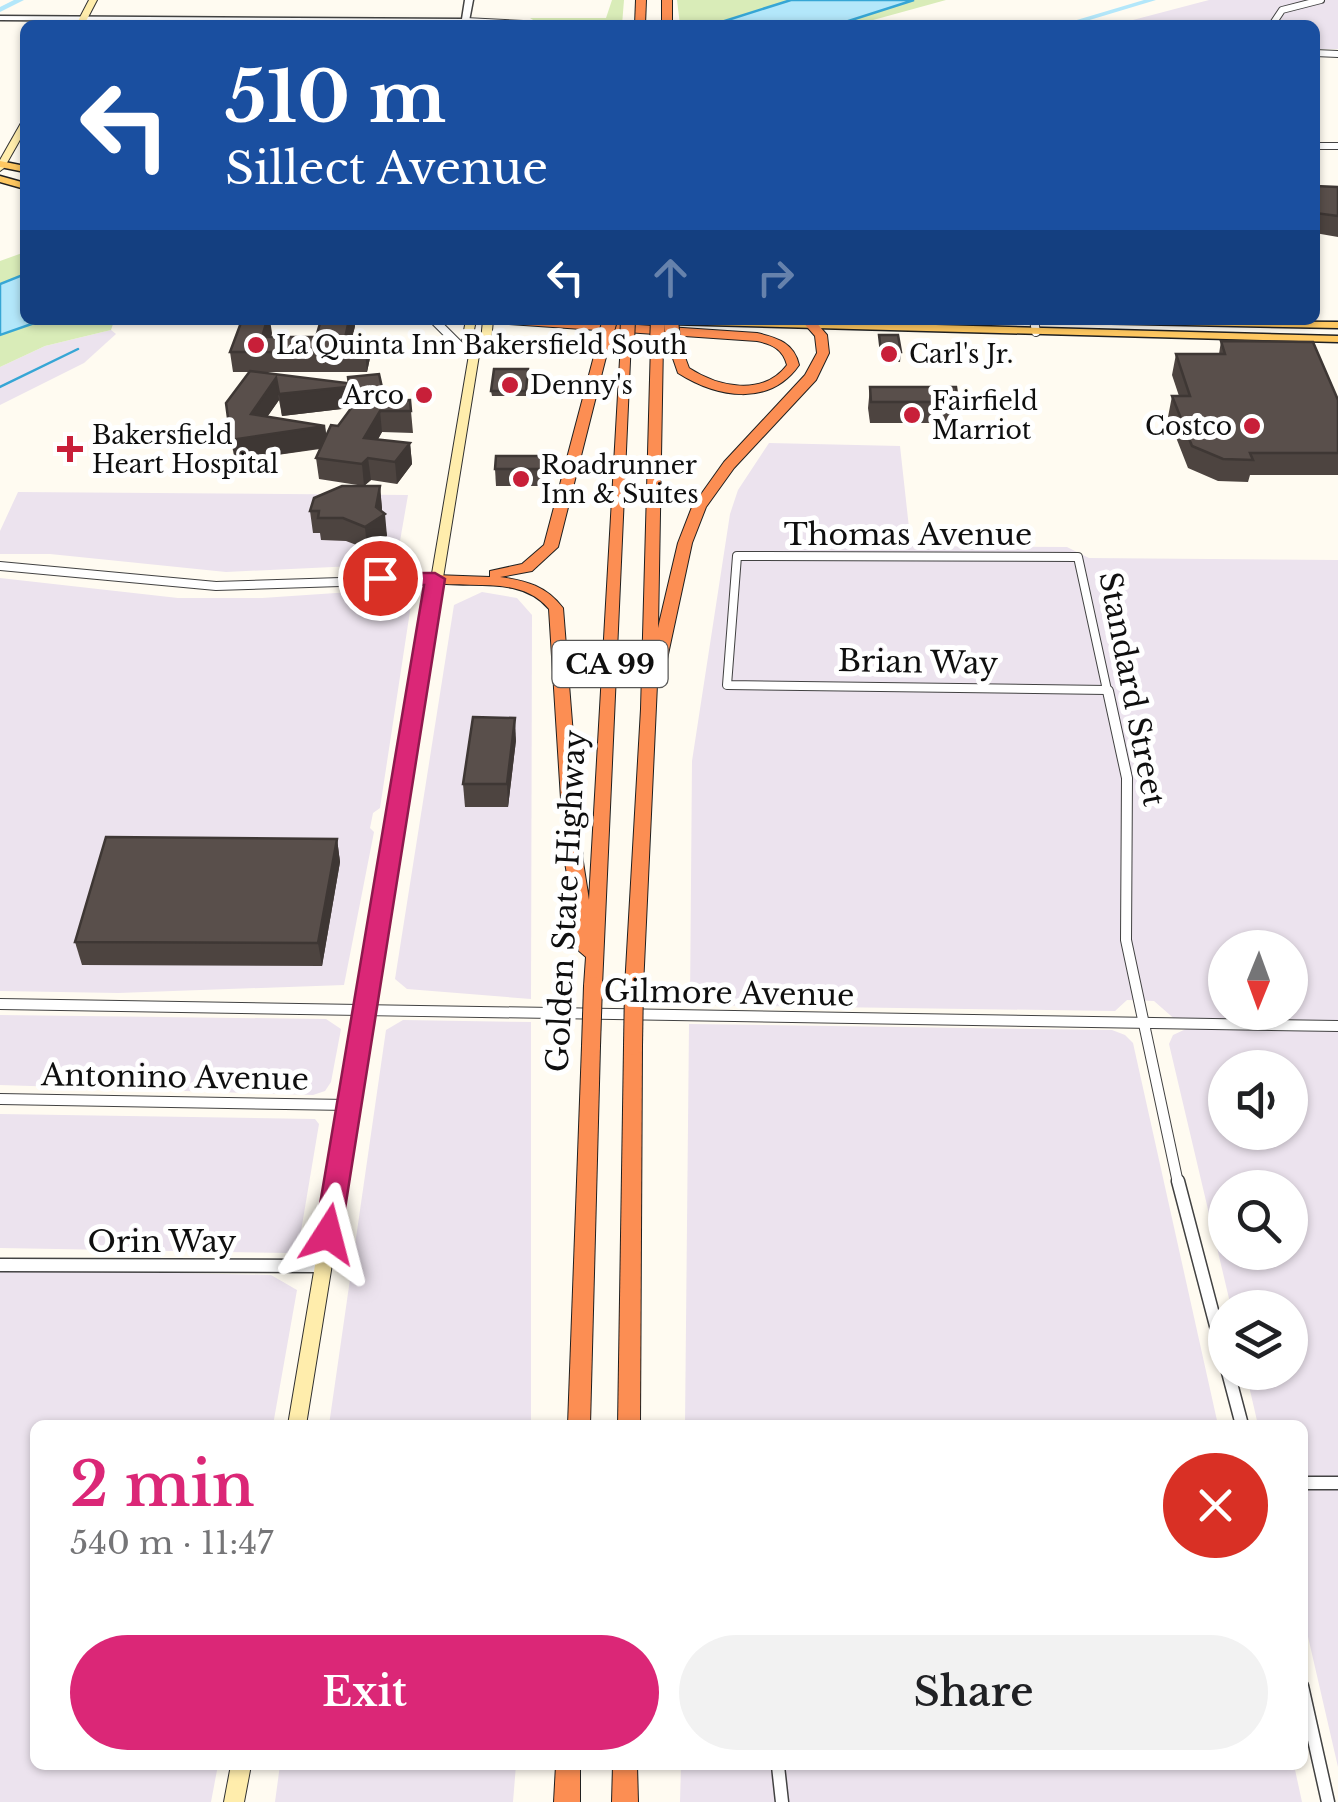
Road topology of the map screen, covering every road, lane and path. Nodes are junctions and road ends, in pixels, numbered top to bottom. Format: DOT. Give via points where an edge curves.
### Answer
graph roads {
  1 [pos="1321,0"];
  2 [pos="0,18"];
  3 [pos="40,20"];
  4 [pos="1275,20"];
  5 [pos="20,132"];
  6 [pos="1,166"];
  7 [pos="439,325"];
  8 [pos="470,325"];
  9 [pos="488,325"];
  10 [pos="586,325"];
  11 [pos="609,325"];
  12 [pos="629,325"];
  13 [pos="660,325"];
  14 [pos="670,325"];
  15 [pos="812,325"];
  16 [pos="924,325"];
  17 [pos="1035,326"];
  18 [pos="1338,338"];
  19 [pos="665,342"];
  20 [pos="475,348"];
  21 [pos="1078,557"];
  22 [pos="0,566"];
  23 [pos="435,579"];
  24 [pos="727,685"];
  25 [pos="1108,690"];
  26 [pos="650,709"];
  27 [pos="593,986"];
  28 [pos="0,1004"];
  29 [pos="364,1012"];
  30 [pos="1142,1024"];
  31 [pos="1338,1026"];
  32 [pos="0,1099"];
  33 [pos="348,1105"];
  34 [pos="0,1265"];
  35 [pos="323,1266"];
  36 [pos="1208,1291"];
  37 [pos="1233,1390"];
  38 [pos="298,1420"];
  39 [pos="579,1420"];
  40 [pos="629,1420"];
  41 [pos="1241,1420"];
  42 [pos="1308,1483"];
  43 [pos="1338,1484"];
  44 [pos="1308,1713"];
  45 [pos="239,1770"];
  46 [pos="568,1770"];
  47 [pos="625,1770"];
  48 [pos="778,1770"];
  49 [pos="234,1802"];
  50 [pos="567,1802"];
  51 [pos="625,1802"];
  52 [pos="782,1802"];
  53 [pos="1328,1802"];
  1 -- 4 [label="street" via="1282,10"];
  2 -- 3 [label="street"];
  5 -- 6 [label="main road"];
  7 -- 20 [label="street" via="462,348"];
  8 -- 20 [label="main road" via="468,341"];
  9 -- 20 [label="main road" via="486,342"];
  10 -- 19 [label="highway" via="757,336 782,346 793,365 784,379 767,386 720,388 683,370"];
  11 -- 23 [label="highway, bridge" via="547,554 507,574"];
  12 -- 27 [label="highway, Golden State Highway / CA 99, bridge"];
  13 -- 19 [label="highway, CA 99, bridge"];
  14 -- 19 [label="highway, bridge"];
  15 -- 26 [label="highway" via="823,354 819,366 729,465 691,524"];
  16 -- 17 [label="main road"];
  17 -- 18 [label="main road"];
  19 -- 26 [label="highway, CA 99"];
  20 -- 23 [label="main road"];
  21 -- 24 [label="street, Thomas Avenue" via="737,556"];
  21 -- 25 [label="street, Standard Street"];
  22 -- 23 [label="street" via="216,586"];
  23 -- 27 [label="highway" via="528,586 556,608 574,862"];
  23 -- 29 [label="main road"];
  24 -- 25 [label="street, Brian Way"];
  25 -- 30 [label="street, Standard Street" via="1130,803 1124,912"];
  26 -- 40 [label="highway, CA 99, bridge" via="634,987"];
  27 -- 39 [label="highway, Golden State Highway / CA 99, bridge"];
  28 -- 29 [label="street, Gilmore Avenue"];
  29 -- 30 [label="street, Gilmore Avenue"];
  29 -- 33 [label="main road"];
  30 -- 31 [label="street, Gilmore Avenue"];
  30 -- 36 [label="street, Standard Street"];
  32 -- 33 [label="street, Antonino Avenue"];
  33 -- 35 [label="main road"];
  34 -- 35 [label="street, Orin Way"];
  35 -- 38 [label="main road"];
  37 -- 41 [label="street"];
  42 -- 43 [label="street"];
  44 -- 53 [label="street"];
  45 -- 49 [label="main road"];
  46 -- 50 [label="highway"];
  47 -- 51 [label="highway"];
  48 -- 52 [label="street"];
}
